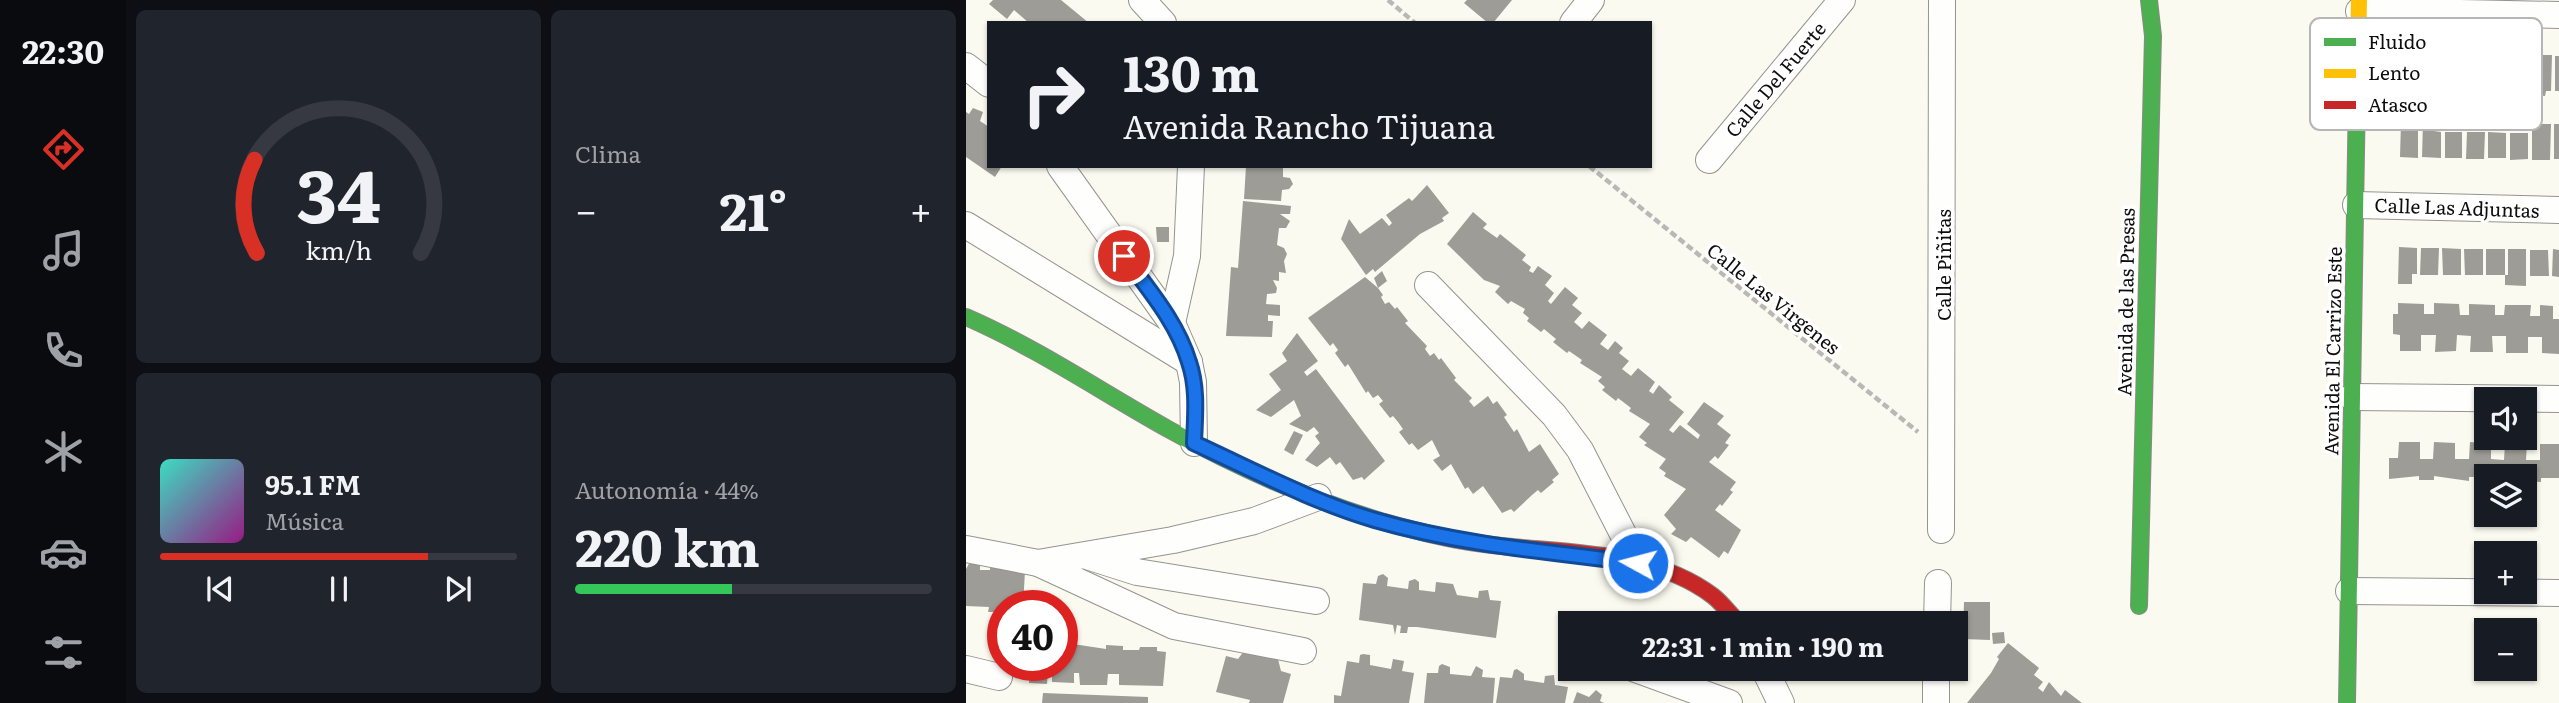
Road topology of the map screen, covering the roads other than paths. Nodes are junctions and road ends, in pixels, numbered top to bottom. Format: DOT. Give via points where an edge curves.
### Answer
graph roads {
  1 [pos="1142,0"];
  2 [pos="1591,0"];
  3 [pos="1842,0"];
  4 [pos="1942,0"];
  5 [pos="2148,0"];
  6 [pos="2359,6"];
  7 [pos="2559,15"];
  8 [pos="1161,21"];
  9 [pos="1575,21"];
  10 [pos="966,66"];
  11 [pos="987,82"];
  12 [pos="2357,130"];
  13 [pos="1709,160"];
  14 [pos="1061,168"];
  15 [pos="1191,168"];
  16 [pos="2356,205"];
  17 [pos="2559,210"];
  18 [pos="966,225"];
  19 [pos="1428,285"];
  20 [pos="966,317"];
  21 [pos="1172,323"];
  22 [pos="1189,362"];
  23 [pos="2352,397"];
  24 [pos="2559,399"];
  25 [pos="1194,443"];
  26 [pos="1318,497"];
  27 [pos="1941,530"];
  28 [pos="966,549"];
  29 [pos="1085,555"];
  30 [pos="1038,563"];
  31 [pos="1638,563"];
  32 [pos="1938,583"];
  33 [pos="2349,591"];
  34 [pos="2559,593"];
  35 [pos="1316,601"];
  36 [pos="2139,606"];
  37 [pos="1730,611"];
  38 [pos="1937,611"];
  39 [pos="1303,651"];
  40 [pos="966,669"];
  41 [pos="987,674"];
  42 [pos="1669,681"];
  43 [pos="1770,681"];
  44 [pos="1936,681"];
  45 [pos="1729,703"];
  46 [pos="1781,703"];
  47 [pos="1936,703"];
  48 [pos="2347,703"];
  1 -- 8 [label="street"];
  2 -- 9 [label="street"];
  3 -- 13 [label="street, Calle Del Fuerte"];
  4 -- 27 [label="street, Calle Piñitas"];
  5 -- 36 [label="street, Avenida de las Presas" via="2153,36"];
  6 -- 7 [label="street"];
  10 -- 11 [label="street"];
  12 -- 16 [label="street, Avenida El Carrizo Este"];
  14 -- 21 [label="street"];
  15 -- 21 [label="street" via="1187,256"];
  16 -- 17 [label="street, Calle Las Adjuntas"];
  16 -- 23 [label="street, Avenida El Carrizo Este"];
  18 -- 22 [label="street"];
  19 -- 31 [label="street" via="1580,450"];
  20 -- 25 [label="street" via="1006,334"];
  21 -- 22 [label="street"];
  22 -- 25 [label="street" via="1195,400"];
  23 -- 24 [label="street"];
  23 -- 33 [label="street, Avenida El Carrizo Este"];
  25 -- 26 [label="street"];
  26 -- 29 [label="street" via="1254,521"];
  26 -- 31 [label="street" via="1373,519 1449,538"];
  28 -- 30 [label="street"];
  29 -- 30 [label="street"];
  29 -- 35 [label="street" via="1137,572"];
  30 -- 39 [label="street" via="1174,626"];
  31 -- 37 [label="street" via="1688,580"];
  32 -- 38 [label="street"];
  33 -- 34 [label="street"];
  33 -- 48 [label="street, Avenida El Carrizo Este"];
  40 -- 41 [label="street"];
  42 -- 45 [label="street"];
  43 -- 46 [label="street"];
  44 -- 47 [label="street"];
}
